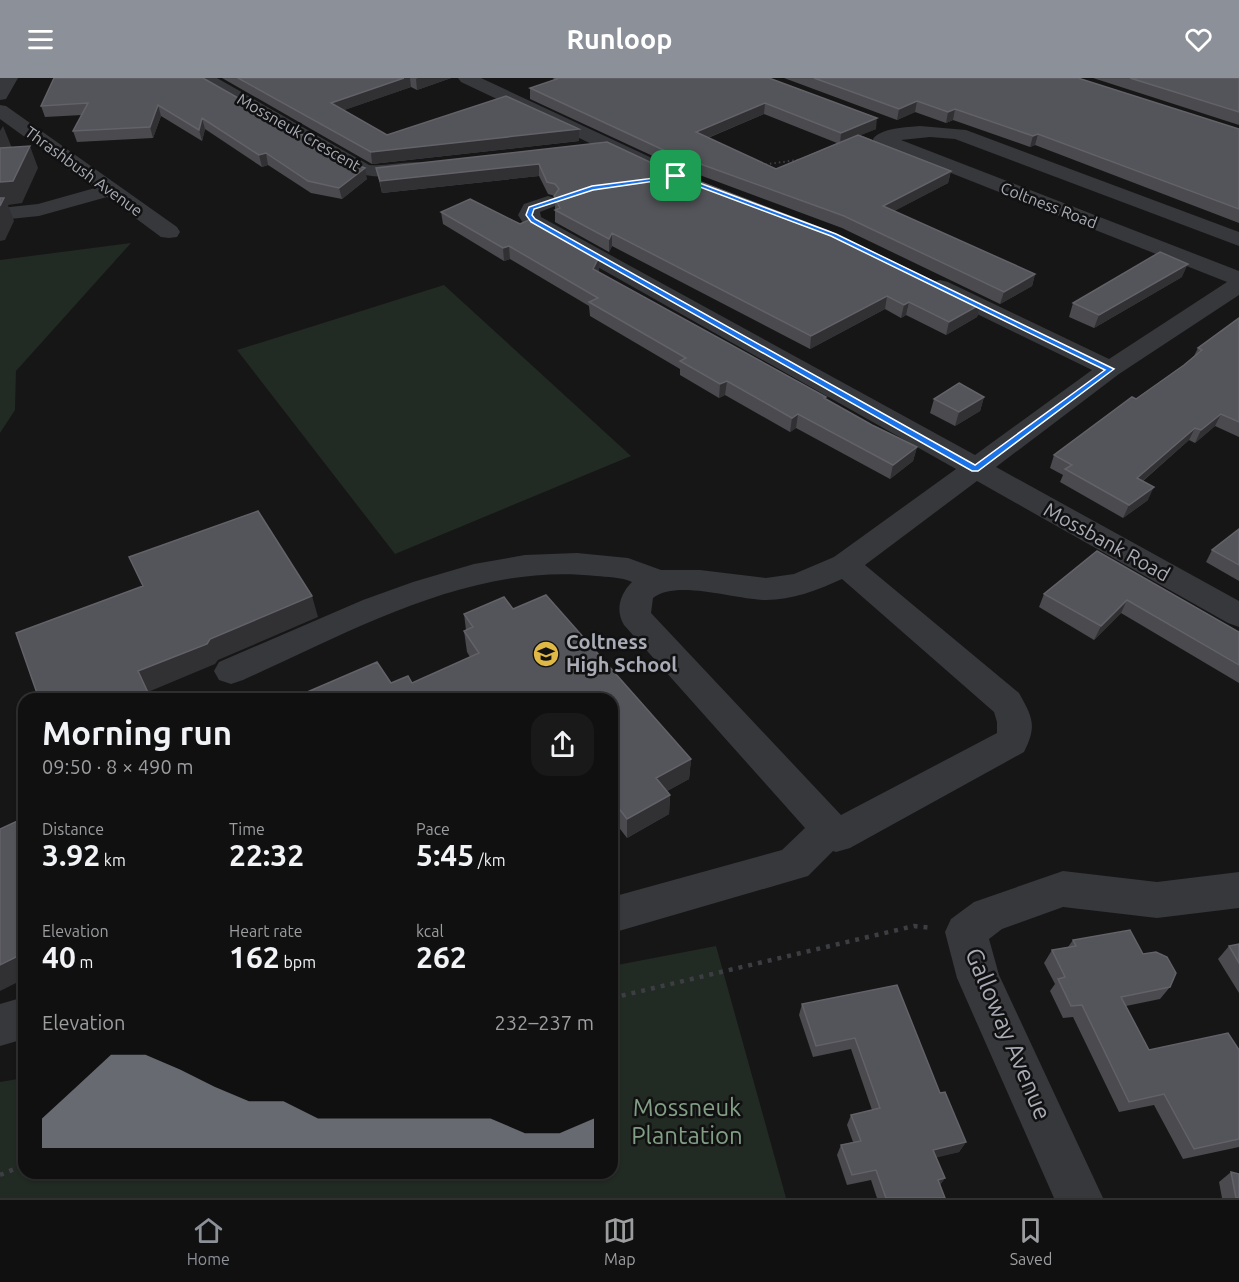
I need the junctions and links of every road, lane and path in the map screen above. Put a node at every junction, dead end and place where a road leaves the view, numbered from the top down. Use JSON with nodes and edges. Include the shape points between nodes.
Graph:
{"nodes":[{"id":1,"x":9,"y":78,"type":"edge"},
{"id":2,"x":205,"y":78,"type":"edge"},
{"id":3,"x":474,"y":79,"type":"edge"},
{"id":4,"x":0,"y":95,"type":"edge"},
{"id":5,"x":0,"y":110,"type":"edge"},
{"id":6,"x":874,"y":120,"type":"edge"},
{"id":7,"x":905,"y":132,"type":"junction"},
{"id":8,"x":611,"y":145,"type":"junction"},
{"id":9,"x":576,"y":149,"type":"edge"},
{"id":10,"x":806,"y":159,"type":"edge"},
{"id":11,"x":759,"y":165,"type":"edge"},
{"id":12,"x":434,"y":166,"type":"edge"},
{"id":13,"x":700,"y":173,"type":"edge"},
{"id":14,"x":676,"y":176,"type":"joint"},
{"id":15,"x":110,"y":190,"type":"junction"},
{"id":16,"x":548,"y":202,"type":"dead end"},
{"id":17,"x":0,"y":214,"type":"edge"},
{"id":18,"x":169,"y":232,"type":"dead end"},
{"id":19,"x":1239,"y":239,"type":"edge"},
{"id":20,"x":1239,"y":259,"type":"edge"},
{"id":21,"x":918,"y":276,"type":"edge"},
{"id":22,"x":1239,"y":279,"type":"edge"},
{"id":23,"x":1239,"y":285,"type":"edge"},
{"id":24,"x":1110,"y":369,"type":"junction"},
{"id":25,"x":975,"y":469,"type":"junction"},
{"id":26,"x":844,"y":565,"type":"junction"},
{"id":27,"x":658,"y":581,"type":"junction"},
{"id":28,"x":1239,"y":615,"type":"edge"},
{"id":29,"x":231,"y":671,"type":"dead end"},
{"id":30,"x":830,"y":829,"type":"junction"},
{"id":31,"x":1239,"y":890,"type":"edge"},
{"id":32,"x":618,"y":913,"type":"edge"},
{"id":33,"x":966,"y":932,"type":"junction"},
{"id":34,"x":618,"y":997,"type":"edge"},
{"id":35,"x":18,"y":1020,"type":"edge"},
{"id":36,"x":0,"y":1025,"type":"edge"},
{"id":37,"x":18,"y":1168,"type":"edge"},
{"id":38,"x":0,"y":1175,"type":"edge"},
{"id":39,"x":1079,"y":1198,"type":"edge"}],
"edges":[{"from":1,"to":4,"type":"street"},
{"from":2,"to":12,"type":"street","name":"Mossneuk Crescent","via":[[362,169],[386,172]]},
{"from":3,"to":8,"type":"street"},
{"from":5,"to":15,"type":"street","name":"Thrashbush Avenue"},
{"from":6,"to":7,"type":"street","name":"Coltness Road"},
{"from":7,"to":19,"type":"street","name":"Coltness Road","via":[[959,134]]},
{"from":7,"to":20,"type":"street","name":"Coltness Road"},
{"from":7,"to":22,"type":"street","name":"Coltness Road","via":[[882,139]]},
{"from":8,"to":9,"type":"street"},
{"from":8,"to":14,"type":"street"},
{"from":10,"to":11,"type":"path"},
{"from":13,"to":14,"type":"path"},
{"from":15,"to":17,"type":"street","via":[[39,210]]},
{"from":15,"to":18,"type":"street","name":"Thrashbush Avenue"},
{"from":16,"to":25,"type":"street","name":"Mossbank Road","via":[[531,208],[529,215],[533,221]]},
{"from":21,"to":24,"type":"street"},
{"from":23,"to":24,"type":"street"},
{"from":24,"to":25,"type":"street"},
{"from":25,"to":26,"type":"street"},
{"from":25,"to":28,"type":"street","name":"Mossbank Road"},
{"from":26,"to":27,"type":"street","via":[[789,587],[765,589],[675,579]]},
{"from":26,"to":30,"type":"street","via":[[1007,703],[1015,716],[1017,732],[1011,742],[836,836]]},
{"from":27,"to":29,"type":"street","via":[[630,569],[595,564],[534,565],[473,575],[416,592]]},
{"from":27,"to":30,"type":"street","via":[[642,588],[635,602],[636,617]]},
{"from":30,"to":32,"type":"street","via":[[794,864]]},
{"from":31,"to":33,"type":"street","name":"Galloway Avenue","via":[[1157,900],[1063,889],[988,915]]},
{"from":33,"to":34,"type":"path","via":[[914,926]]},
{"from":33,"to":39,"type":"street","name":"Galloway Avenue","via":[[978,978]]},
{"from":35,"to":36,"type":"street"},
{"from":37,"to":38,"type":"path"}]}
